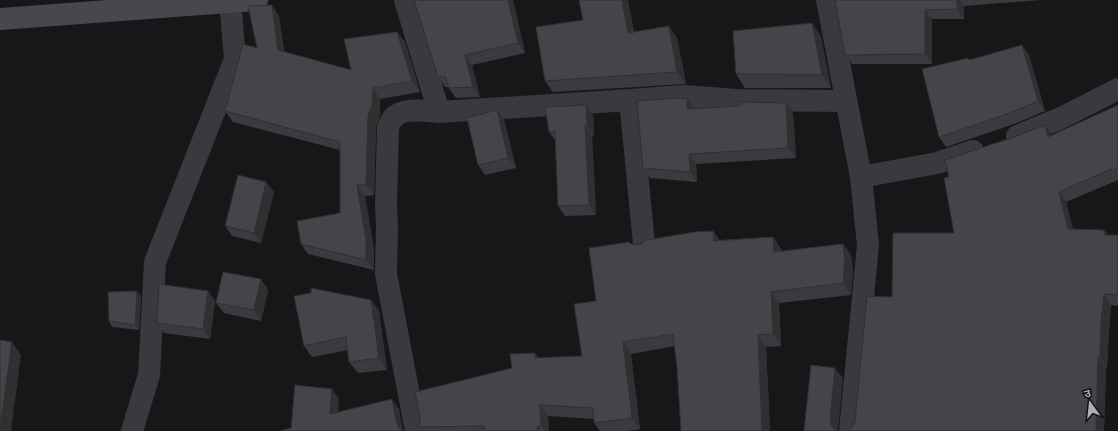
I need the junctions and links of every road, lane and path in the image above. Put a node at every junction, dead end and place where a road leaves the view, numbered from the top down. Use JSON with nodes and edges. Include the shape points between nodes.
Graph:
{"nodes":[{"id":1,"x":257,"y":0,"type":"edge"},
{"id":2,"x":405,"y":0,"type":"edge"},
{"id":3,"x":826,"y":0,"type":"edge"},
{"id":4,"x":230,"y":1,"type":"edge"},
{"id":5,"x":0,"y":19,"type":"edge"},
{"id":6,"x":1118,"y":89,"type":"edge"},
{"id":7,"x":630,"y":100,"type":"junction"},
{"id":8,"x":846,"y":101,"type":"junction"},
{"id":9,"x":439,"y":112,"type":"junction"},
{"id":10,"x":861,"y":177,"type":"junction"},
{"id":11,"x":644,"y":244,"type":"edge"},
{"id":12,"x":132,"y":431,"type":"edge"},
{"id":13,"x":416,"y":431,"type":"edge"},
{"id":14,"x":850,"y":431,"type":"edge"}],
"edges":[{"from":1,"to":4,"type":"main road"},
{"from":2,"to":9,"type":"street"},
{"from":3,"to":8,"type":"street"},
{"from":4,"to":5,"type":"main road"},
{"from":4,"to":12,"type":"street","via":[[235,59],[155,262],[148,376]]},
{"from":6,"to":10,"type":"street","via":[[1061,118],[992,145],[937,163]]},
{"from":7,"to":8,"type":"street","via":[[684,96],[737,100]]},
{"from":7,"to":9,"type":"street"},
{"from":7,"to":11,"type":"street"},
{"from":8,"to":10,"type":"street"},
{"from":9,"to":13,"type":"street","via":[[408,111],[393,118],[388,127],[386,274]]},
{"from":10,"to":14,"type":"street","via":[[868,245]]}]}
